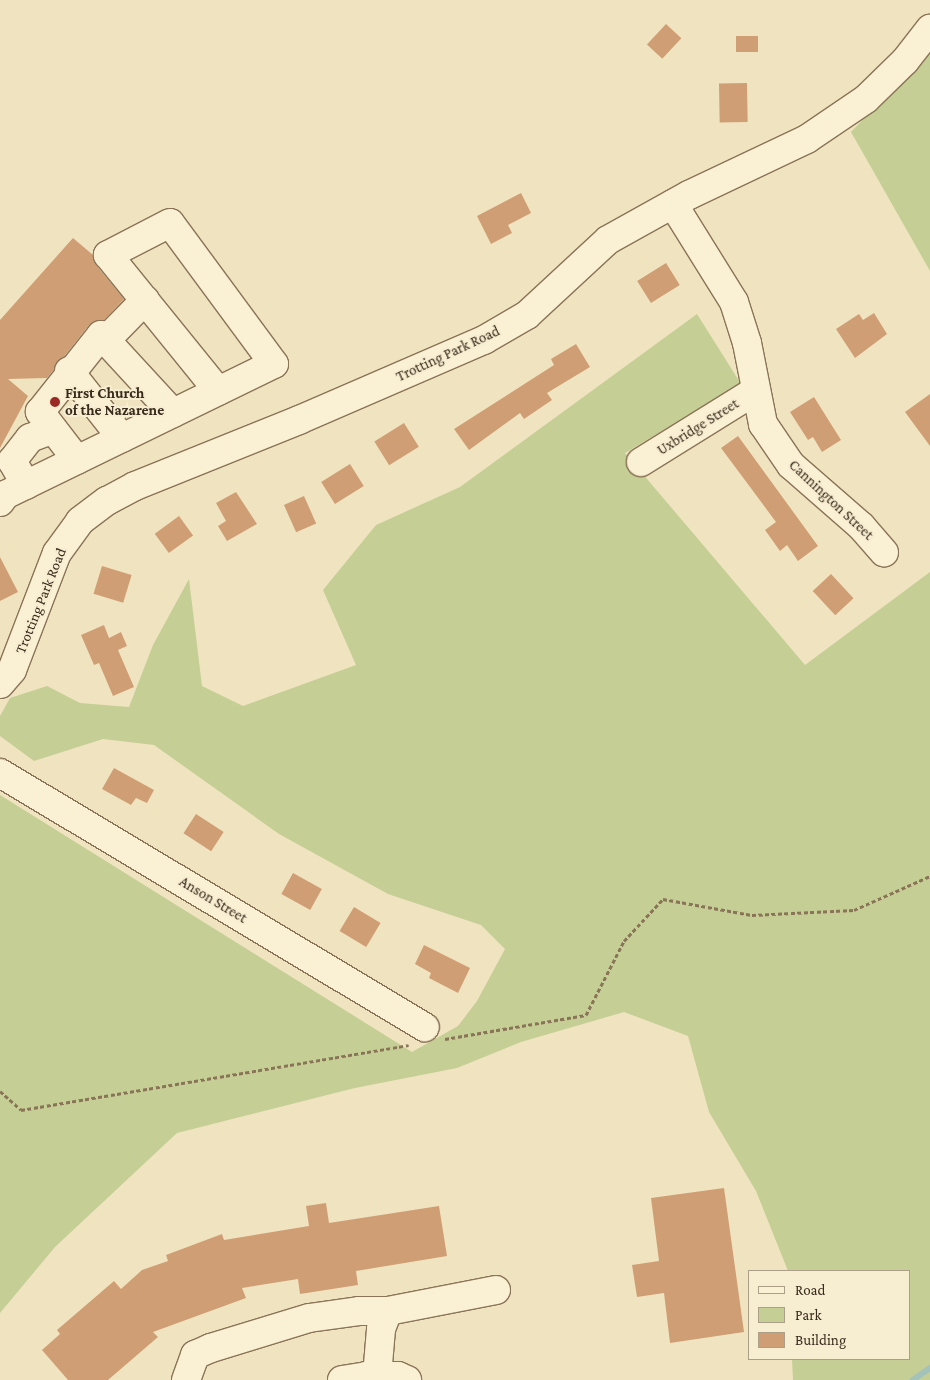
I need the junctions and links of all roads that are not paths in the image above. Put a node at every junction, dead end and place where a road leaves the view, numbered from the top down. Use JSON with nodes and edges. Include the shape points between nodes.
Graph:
{"nodes":[{"id":1,"x":930,"y":29,"type":"edge"},
{"id":2,"x":673,"y":204,"type":"junction"},
{"id":3,"x":145,"y":300,"type":"junction"},
{"id":4,"x":106,"y":340,"type":"junction"},
{"id":5,"x":68,"y":371,"type":"junction"},
{"id":6,"x":218,"y":391,"type":"junction"},
{"id":7,"x":755,"y":391,"type":"junction"},
{"id":8,"x":173,"y":413,"type":"junction"},
{"id":9,"x":51,"y":430,"type":"junction"},
{"id":10,"x":122,"y":438,"type":"junction"},
{"id":11,"x":77,"y":460,"type":"junction"},
{"id":12,"x":641,"y":462,"type":"dead end"},
{"id":13,"x":26,"y":485,"type":"junction"},
{"id":14,"x":0,"y":502,"type":"edge"},
{"id":15,"x":884,"y":552,"type":"dead end"},
{"id":16,"x":0,"y":684,"type":"edge"},
{"id":17,"x":0,"y":773,"type":"edge"},
{"id":18,"x":425,"y":1037,"type":"road end"},
{"id":19,"x":496,"y":1290,"type":"dead end"},
{"id":20,"x":388,"y":1311,"type":"junction"},
{"id":21,"x":377,"y":1376,"type":"junction"},
{"id":22,"x":186,"y":1380,"type":"edge"},
{"id":23,"x":342,"y":1380,"type":"edge"},
{"id":24,"x":407,"y":1380,"type":"edge"}],
"edges":[{"from":1,"to":2,"type":"street","name":"Trotting Park Road","via":[[905,61],[866,99],[806,139]]},
{"from":2,"to":7,"type":"street","name":"Cannington Street","via":[[734,302],[747,343]]},
{"from":2,"to":16,"type":"street","name":"Trotting Park Road","via":[[608,240],[527,315],[484,340],[300,420],[135,486],[107,501],[80,521],[57,553],[12,670]]},
{"from":3,"to":4,"type":"street"},
{"from":3,"to":6,"type":"street"},
{"from":3,"to":6,"type":"street","via":[[108,255],[170,223],[274,364]]},
{"from":4,"to":5,"type":"street","via":[[101,335]]},
{"from":4,"to":8,"type":"street"},
{"from":5,"to":9,"type":"street","via":[[40,412]]},
{"from":5,"to":10,"type":"street"},
{"from":6,"to":8,"type":"street"},
{"from":7,"to":12,"type":"street","name":"Uxbridge Street"},
{"from":7,"to":15,"type":"street","name":"Cannington Street","via":[[763,424],[791,465],[861,526]]},
{"from":8,"to":10,"type":"street"},
{"from":9,"to":11,"type":"street"},
{"from":9,"to":13,"type":"street","via":[[30,438],[12,461]]},
{"from":10,"to":11,"type":"street"},
{"from":11,"to":13,"type":"street"},
{"from":13,"to":14,"type":"street","via":[[5,495]]},
{"from":17,"to":18,"type":"street","name":"Anson Street"},
{"from":19,"to":20,"type":"street"},
{"from":20,"to":21,"type":"street","via":[[381,1329]]},
{"from":20,"to":22,"type":"street","via":[[358,1311],[309,1318],[211,1348],[196,1355]]},
{"from":21,"to":23,"type":"street"},
{"from":21,"to":24,"type":"street","via":[[398,1376]]}]}
